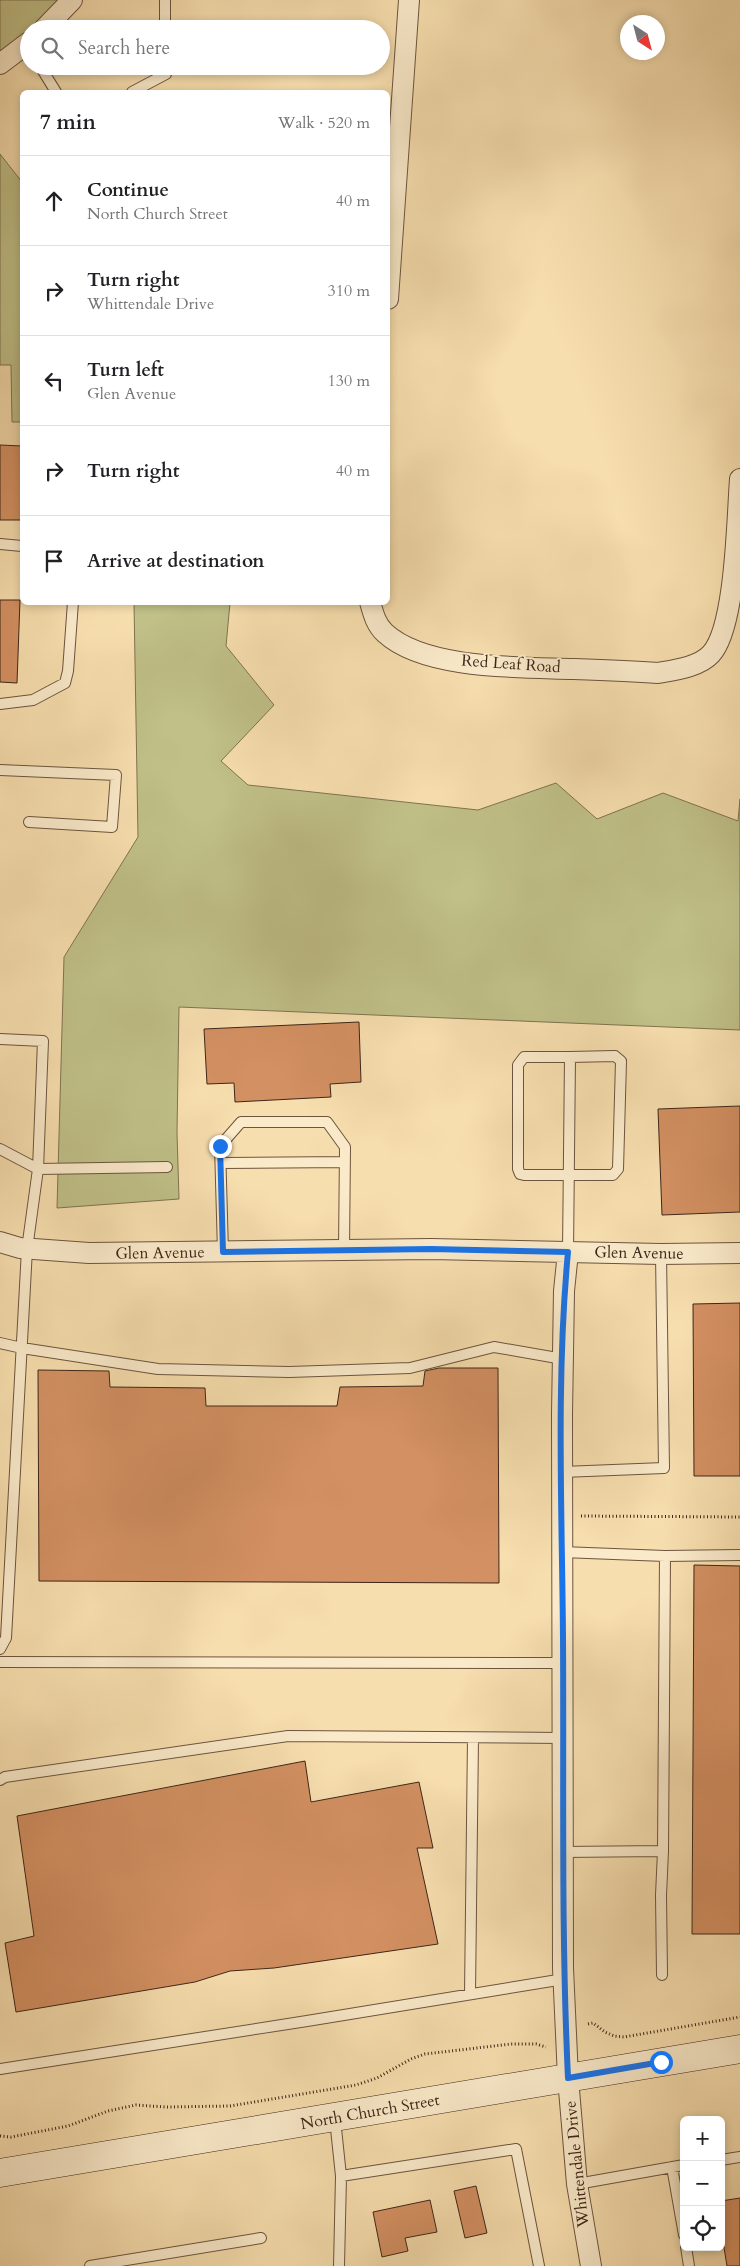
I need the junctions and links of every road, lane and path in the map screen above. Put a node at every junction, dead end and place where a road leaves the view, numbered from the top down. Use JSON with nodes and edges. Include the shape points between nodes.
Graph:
{"nodes":[{"id":1,"x":72,"y":0,"type":"edge"},
{"id":2,"x":165,"y":0,"type":"edge"},
{"id":3,"x":409,"y":0,"type":"edge"},
{"id":4,"x":53,"y":20,"type":"edge"},
{"id":5,"x":165,"y":20,"type":"edge"},
{"id":6,"x":20,"y":50,"type":"edge"},
{"id":7,"x":0,"y":64,"type":"edge"},
{"id":8,"x":46,"y":75,"type":"edge"},
{"id":9,"x":164,"y":75,"type":"edge"},
{"id":10,"x":55,"y":90,"type":"edge"},
{"id":11,"x":136,"y":90,"type":"edge"},
{"id":12,"x":390,"y":271,"type":"edge"},
{"id":13,"x":740,"y":479,"type":"edge"},
{"id":14,"x":0,"y":544,"type":"edge"},
{"id":15,"x":20,"y":546,"type":"edge"},
{"id":16,"x":73,"y":605,"type":"edge"},
{"id":17,"x":371,"y":605,"type":"edge"},
{"id":18,"x":0,"y":704,"type":"edge"},
{"id":19,"x":0,"y":770,"type":"edge"},
{"id":20,"x":29,"y":822,"type":"dead end"},
{"id":21,"x":0,"y":1039,"type":"edge"},
{"id":22,"x":570,"y":1057,"type":"junction"},
{"id":23,"x":0,"y":1149,"type":"edge"},
{"id":24,"x":345,"y":1162,"type":"junction"},
{"id":25,"x":221,"y":1163,"type":"junction"},
{"id":26,"x":167,"y":1167,"type":"dead end"},
{"id":27,"x":38,"y":1169,"type":"junction"},
{"id":28,"x":570,"y":1176,"type":"junction"},
{"id":29,"x":0,"y":1242,"type":"edge"},
{"id":30,"x":27,"y":1249,"type":"junction"},
{"id":31,"x":344,"y":1250,"type":"junction"},
{"id":32,"x":223,"y":1252,"type":"junction"},
{"id":33,"x":568,"y":1252,"type":"junction"},
{"id":34,"x":740,"y":1253,"type":"edge"},
{"id":35,"x":661,"y":1254,"type":"junction"},
{"id":36,"x":0,"y":1343,"type":"edge"},
{"id":37,"x":22,"y":1348,"type":"junction"},
{"id":38,"x":563,"y":1359,"type":"junction"},
{"id":39,"x":562,"y":1472,"type":"junction"},
{"id":40,"x":562,"y":1516,"type":"junction"},
{"id":41,"x":740,"y":1517,"type":"edge"},
{"id":42,"x":562,"y":1552,"type":"junction"},
{"id":43,"x":740,"y":1554,"type":"edge"},
{"id":44,"x":665,"y":1556,"type":"junction"},
{"id":45,"x":0,"y":1649,"type":"edge"},
{"id":46,"x":0,"y":1662,"type":"edge"},
{"id":47,"x":563,"y":1663,"type":"junction"},
{"id":48,"x":473,"y":1738,"type":"junction"},
{"id":49,"x":563,"y":1738,"type":"junction"},
{"id":50,"x":0,"y":1780,"type":"edge"},
{"id":51,"x":663,"y":1851,"type":"junction"},
{"id":52,"x":563,"y":1852,"type":"junction"},
{"id":53,"x":662,"y":1975,"type":"dead end"},
{"id":54,"x":564,"y":1978,"type":"junction"},
{"id":55,"x":470,"y":1994,"type":"junction"},
{"id":56,"x":740,"y":2018,"type":"edge"},
{"id":57,"x":588,"y":2024,"type":"dead end"},
{"id":58,"x":546,"y":2047,"type":"dead end"},
{"id":59,"x":740,"y":2048,"type":"edge"},
{"id":60,"x":0,"y":2069,"type":"edge"},
{"id":61,"x":568,"y":2078,"type":"junction"},
{"id":62,"x":335,"y":2118,"type":"junction"},
{"id":63,"x":0,"y":2136,"type":"edge"},
{"id":64,"x":740,"y":2157,"type":"edge"},
{"id":65,"x":725,"y":2159,"type":"edge"},
{"id":66,"x":680,"y":2166,"type":"edge"},
{"id":67,"x":672,"y":2167,"type":"junction"},
{"id":68,"x":0,"y":2173,"type":"edge"},
{"id":69,"x":342,"y":2176,"type":"junction"},
{"id":70,"x":577,"y":2184,"type":"junction"},
{"id":71,"x":680,"y":2212,"type":"edge"},
{"id":72,"x":261,"y":2238,"type":"dead end"},
{"id":73,"x":687,"y":2251,"type":"edge"},
{"id":74,"x":90,"y":2266,"type":"edge"},
{"id":75,"x":339,"y":2266,"type":"edge"},
{"id":76,"x":539,"y":2266,"type":"edge"},
{"id":77,"x":591,"y":2266,"type":"edge"},
{"id":78,"x":689,"y":2266,"type":"edge"}],
"edges":[{"from":1,"to":4,"type":"street"},
{"from":2,"to":5,"type":"lane"},
{"from":3,"to":12,"type":"street"},
{"from":6,"to":7,"type":"street"},
{"from":8,"to":10,"type":"lane"},
{"from":9,"to":11,"type":"lane"},
{"from":13,"to":17,"type":"street","name":"Red Leaf Road","via":[[729,602],[720,637],[711,654],[696,663],[658,672],[478,665],[421,653],[400,644],[384,632]]},
{"from":14,"to":15,"type":"lane"},
{"from":16,"to":18,"type":"lane","via":[[65,683],[33,700]]},
{"from":19,"to":20,"type":"lane","via":[[116,775],[112,827]]},
{"from":21,"to":27,"type":"lane","via":[[43,1041]]},
{"from":22,"to":28,"type":"lane"},
{"from":22,"to":28,"type":"lane","via":[[615,1056],[621,1061],[618,1169],[613,1175]]},
{"from":22,"to":28,"type":"lane","via":[[524,1058],[520,1061],[518,1169],[524,1175]]},
{"from":23,"to":27,"type":"lane"},
{"from":24,"to":25,"type":"lane"},
{"from":24,"to":25,"type":"lane","via":[[345,1147],[327,1122],[241,1122],[220,1146]]},
{"from":24,"to":31,"type":"lane"},
{"from":25,"to":32,"type":"lane"},
{"from":26,"to":27,"type":"lane"},
{"from":27,"to":30,"type":"lane"},
{"from":28,"to":33,"type":"lane"},
{"from":29,"to":30,"type":"street","name":"Glen Avenue"},
{"from":30,"to":32,"type":"street","name":"Glen Avenue","via":[[90,1253]]},
{"from":30,"to":37,"type":"lane"},
{"from":31,"to":32,"type":"street","name":"Glen Avenue"},
{"from":31,"to":33,"type":"street","name":"Glen Avenue"},
{"from":33,"to":35,"type":"street","name":"Glen Avenue"},
{"from":33,"to":38,"type":"street","name":"Whittendale Drive"},
{"from":34,"to":35,"type":"street","name":"Glen Avenue"},
{"from":35,"to":39,"type":"lane","via":[[664,1468]]},
{"from":36,"to":37,"type":"lane"},
{"from":37,"to":38,"type":"lane","via":[[158,1368],[289,1372],[410,1368],[494,1347]]},
{"from":37,"to":45,"type":"lane","via":[[6,1638]]},
{"from":38,"to":39,"type":"street","name":"Whittendale Drive"},
{"from":39,"to":40,"type":"street","name":"Whittendale Drive"},
{"from":40,"to":41,"type":"path"},
{"from":40,"to":42,"type":"street","name":"Whittendale Drive"},
{"from":42,"to":44,"type":"lane"},
{"from":42,"to":47,"type":"street","name":"Whittendale Drive"},
{"from":43,"to":44,"type":"lane"},
{"from":44,"to":51,"type":"lane"},
{"from":46,"to":47,"type":"lane"},
{"from":47,"to":49,"type":"street","name":"Whittendale Drive"},
{"from":48,"to":49,"type":"lane"},
{"from":48,"to":50,"type":"lane","via":[[288,1736]]},
{"from":48,"to":55,"type":"lane"},
{"from":49,"to":52,"type":"street","name":"Whittendale Drive"},
{"from":51,"to":52,"type":"lane"},
{"from":51,"to":53,"type":"lane"},
{"from":52,"to":54,"type":"street","name":"Whittendale Drive"},
{"from":54,"to":55,"type":"lane"},
{"from":54,"to":61,"type":"street","name":"Whittendale Drive"},
{"from":55,"to":60,"type":"lane"},
{"from":56,"to":57,"type":"path","via":[[624,2037],[614,2036],[593,2023]]},
{"from":58,"to":63,"type":"path","via":[[511,2044],[425,2054],[356,2085],[230,2106],[136,2105],[108,2111],[68,2126],[11,2137]]},
{"from":59,"to":61,"type":"main road","name":"North Church Street"},
{"from":61,"to":62,"type":"main road","name":"North Church Street"},
{"from":61,"to":70,"type":"street","name":"Whittendale Drive"},
{"from":62,"to":68,"type":"main road","name":"North Church Street"},
{"from":62,"to":69,"type":"lane"},
{"from":64,"to":65,"type":"lane"},
{"from":66,"to":67,"type":"lane"},
{"from":67,"to":70,"type":"lane"},
{"from":67,"to":71,"type":"lane"},
{"from":69,"to":75,"type":"lane"},
{"from":69,"to":76,"type":"lane","via":[[516,2149]]},
{"from":70,"to":77,"type":"street","name":"Whittendale Drive"},
{"from":72,"to":74,"type":"lane"},
{"from":73,"to":78,"type":"lane"}]}
